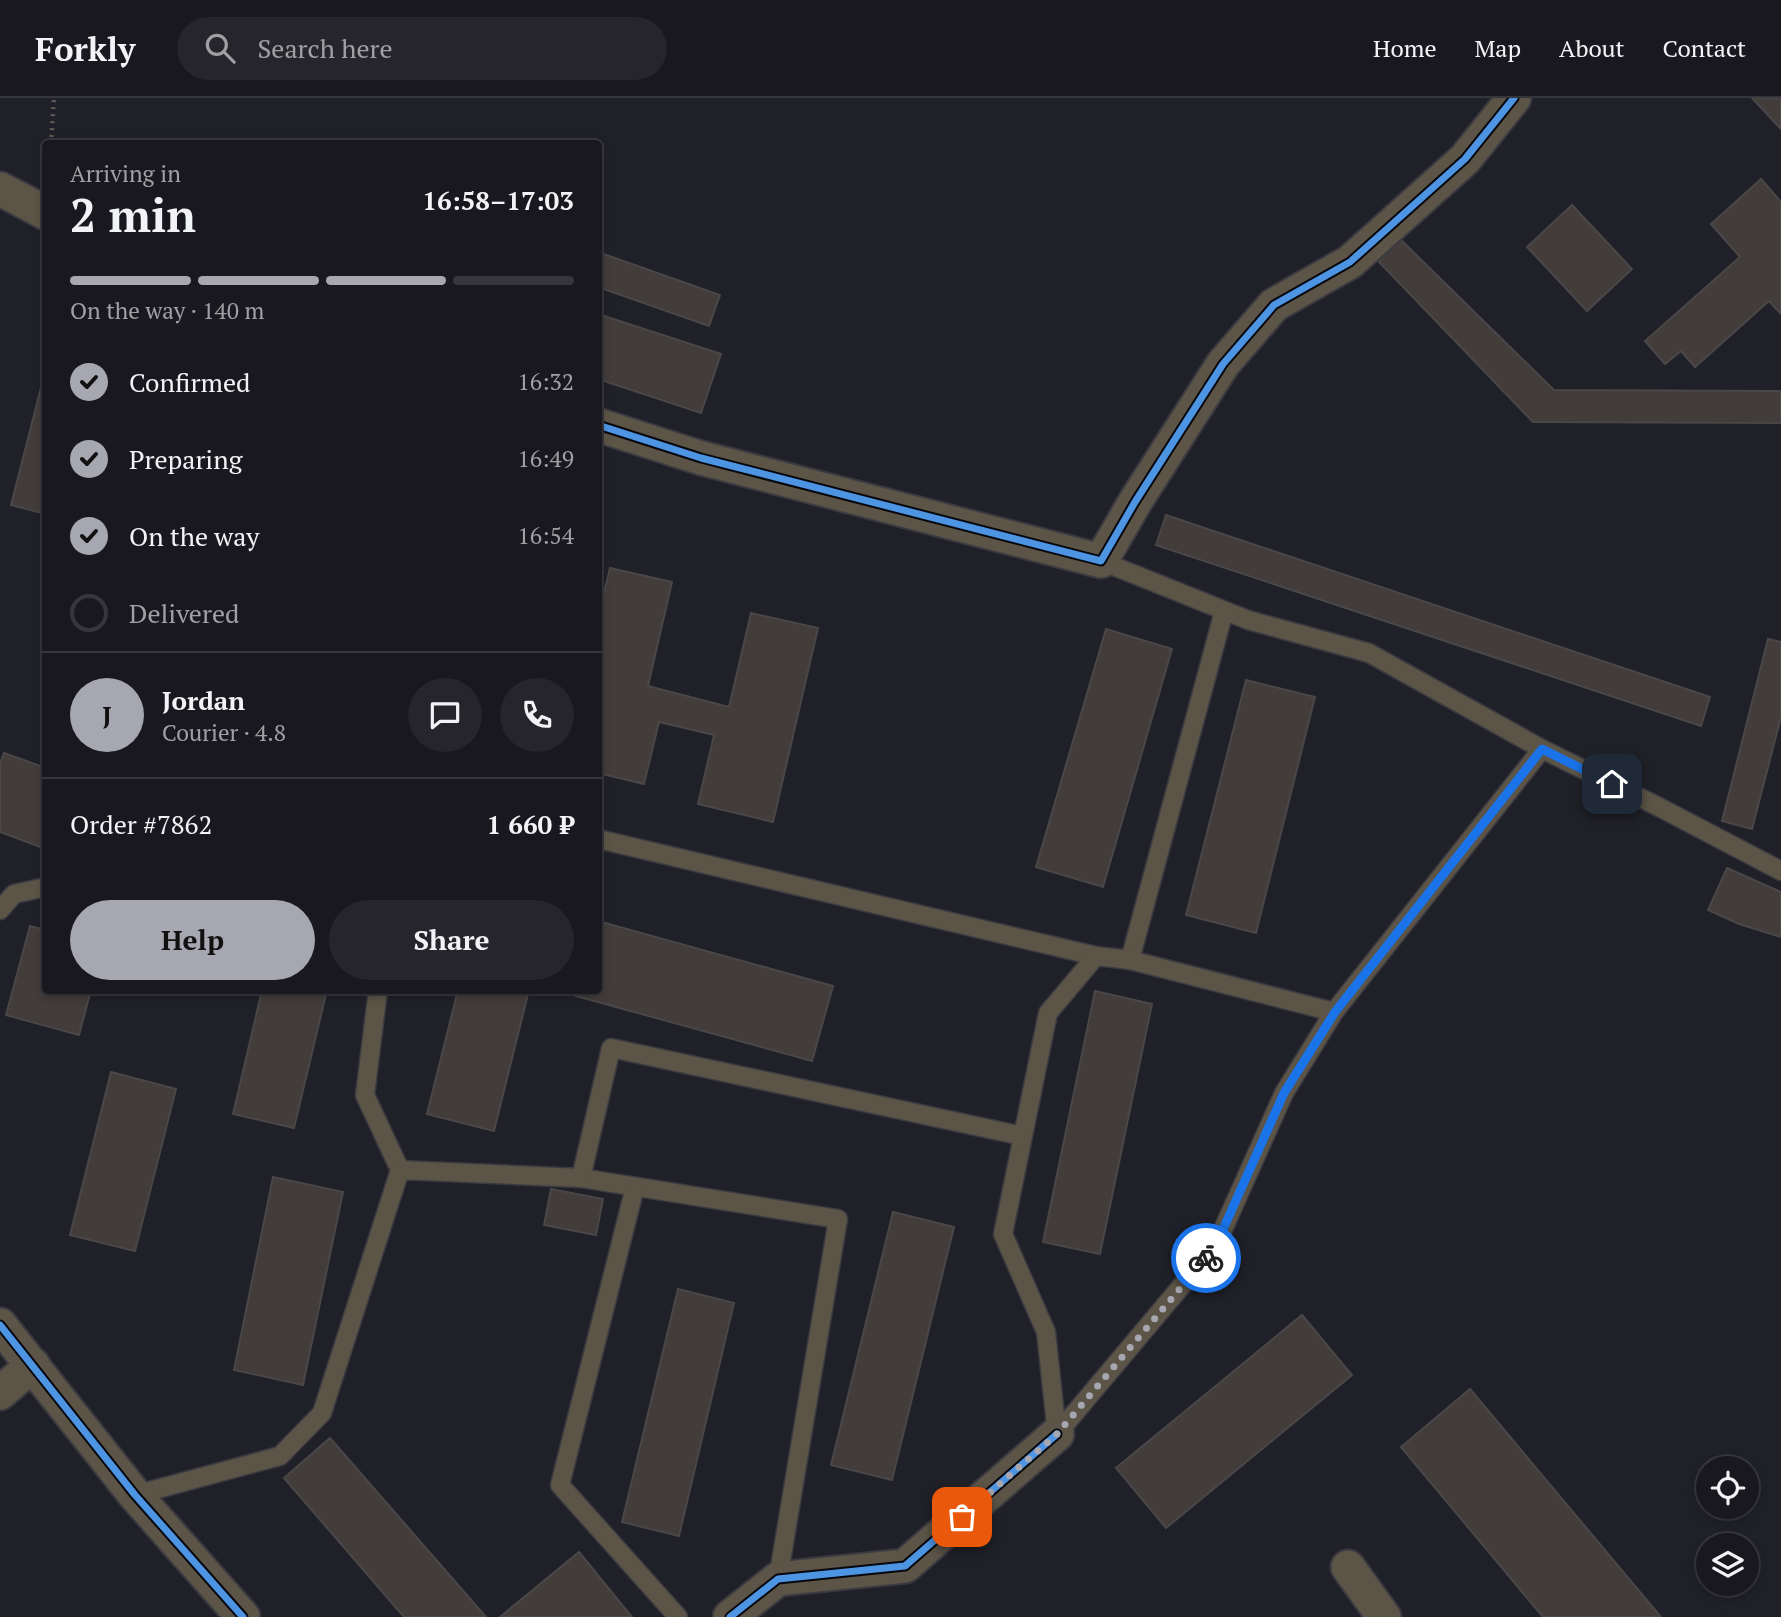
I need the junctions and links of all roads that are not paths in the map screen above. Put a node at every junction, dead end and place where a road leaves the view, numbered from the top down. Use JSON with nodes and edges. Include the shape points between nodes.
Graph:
{"nodes":[{"id":1,"x":1514,"y":98,"type":"edge"},
{"id":2,"x":0,"y":189,"type":"edge"},
{"id":3,"x":42,"y":211,"type":"edge"},
{"id":4,"x":602,"y":426,"type":"edge"},
{"id":5,"x":1101,"y":561,"type":"junction"},
{"id":6,"x":1224,"y":611,"type":"junction"},
{"id":7,"x":1542,"y":749,"type":"junction"},
{"id":8,"x":602,"y":840,"type":"edge"},
{"id":9,"x":1781,"y":871,"type":"edge"},
{"id":10,"x":42,"y":888,"type":"edge"},
{"id":11,"x":0,"y":910,"type":"edge"},
{"id":12,"x":1096,"y":956,"type":"junction"},
{"id":13,"x":1130,"y":960,"type":"junction"},
{"id":14,"x":378,"y":994,"type":"edge"},
{"id":15,"x":1335,"y":1012,"type":"junction"},
{"id":16,"x":1023,"y":1136,"type":"junction"},
{"id":17,"x":400,"y":1170,"type":"junction"},
{"id":18,"x":581,"y":1178,"type":"junction"},
{"id":19,"x":635,"y":1186,"type":"junction"},
{"id":20,"x":0,"y":1325,"type":"edge"},
{"id":21,"x":33,"y":1365,"type":"junction"},
{"id":22,"x":0,"y":1394,"type":"edge"},
{"id":23,"x":1057,"y":1434,"type":"junction"},
{"id":24,"x":135,"y":1495,"type":"junction"},
{"id":25,"x":1349,"y":1567,"type":"dead end"},
{"id":26,"x":778,"y":1578,"type":"junction"},
{"id":27,"x":243,"y":1617,"type":"edge"},
{"id":28,"x":678,"y":1617,"type":"edge"},
{"id":29,"x":730,"y":1617,"type":"edge"},
{"id":30,"x":1384,"y":1617,"type":"edge"}],
"edges":[{"from":1,"to":5,"type":"street","via":[[1465,159],[1350,262],[1274,305],[1223,363]]},
{"from":2,"to":3,"type":"street"},
{"from":4,"to":5,"type":"street","via":[[701,458]]},
{"from":5,"to":6,"type":"lane"},
{"from":6,"to":7,"type":"lane","via":[[1369,653]]},
{"from":6,"to":13,"type":"lane"},
{"from":7,"to":9,"type":"lane"},
{"from":7,"to":15,"type":"lane"},
{"from":8,"to":12,"type":"lane"},
{"from":10,"to":11,"type":"lane","via":[[14,894]]},
{"from":12,"to":13,"type":"lane"},
{"from":12,"to":16,"type":"lane","via":[[1048,1013]]},
{"from":13,"to":15,"type":"lane"},
{"from":14,"to":17,"type":"lane","via":[[365,1096]]},
{"from":15,"to":23,"type":"lane","via":[[1284,1093],[1216,1245]]},
{"from":16,"to":18,"type":"lane","via":[[611,1048]]},
{"from":16,"to":23,"type":"lane","via":[[1003,1234],[1046,1332]]},
{"from":17,"to":18,"type":"lane"},
{"from":17,"to":24,"type":"lane","via":[[322,1413],[280,1456]]},
{"from":18,"to":19,"type":"lane"},
{"from":19,"to":26,"type":"lane","via":[[838,1219]]},
{"from":19,"to":28,"type":"lane","via":[[560,1485]]},
{"from":20,"to":21,"type":"street"},
{"from":21,"to":22,"type":"street"},
{"from":21,"to":24,"type":"street"},
{"from":23,"to":26,"type":"street","via":[[905,1566]]},
{"from":24,"to":27,"type":"street"},
{"from":25,"to":30,"type":"street"},
{"from":26,"to":29,"type":"street"}]}
